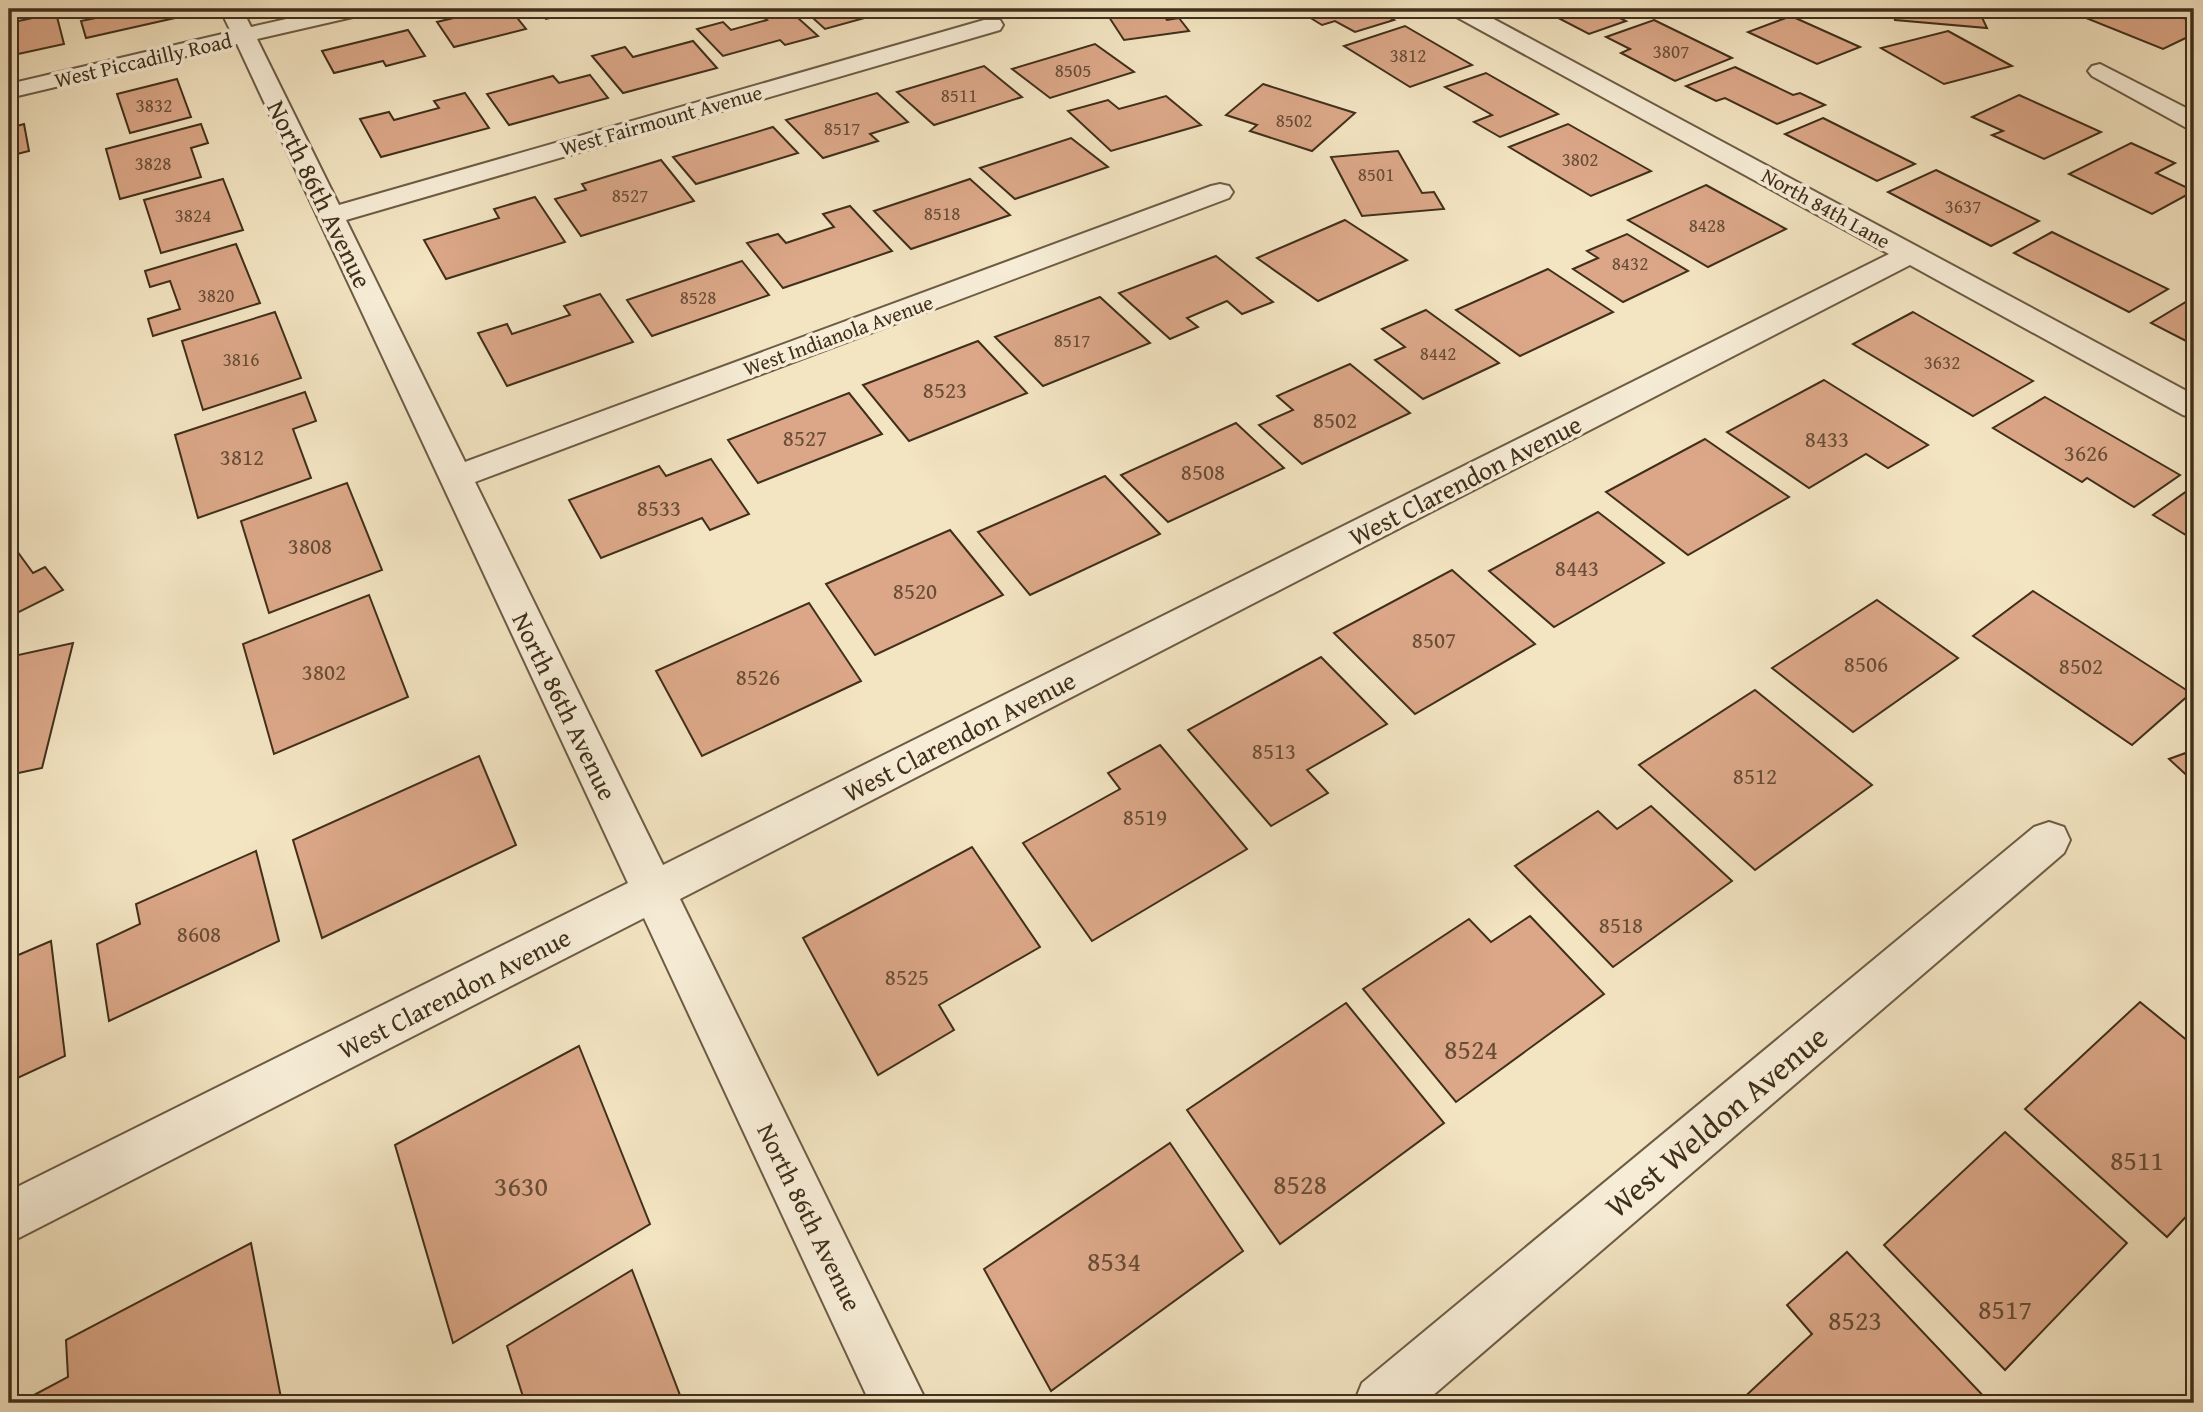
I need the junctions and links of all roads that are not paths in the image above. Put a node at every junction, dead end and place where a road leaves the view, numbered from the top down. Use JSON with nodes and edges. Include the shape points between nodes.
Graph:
{"nodes":[{"id":1,"x":358,"y":9,"type":"edge"},
{"id":2,"x":1459,"y":9,"type":"edge"},
{"id":3,"x":237,"y":22,"type":"edge"},
{"id":4,"x":992,"y":25,"type":"dead end"},
{"id":5,"x":2100,"y":71,"type":"dead end"},
{"id":6,"x":9,"y":91,"type":"edge"},
{"id":7,"x":2194,"y":122,"type":"edge"},
{"id":8,"x":1220,"y":192,"type":"dead end"},
{"id":9,"x":331,"y":216,"type":"junction"},
{"id":10,"x":1910,"y":254,"type":"junction"},
{"id":11,"x":2194,"y":408,"type":"edge"},
{"id":12,"x":456,"y":477,"type":"junction"},
{"id":13,"x":2049,"y":840,"type":"dead end"},
{"id":14,"x":654,"y":891,"type":"junction"},
{"id":15,"x":9,"y":1218,"type":"edge"},
{"id":16,"x":899,"y":1403,"type":"edge"},
{"id":17,"x":1382,"y":1403,"type":"edge"}],
"edges":[{"from":1,"to":3,"type":"street","name":"West Piccadilly Road"},
{"from":2,"to":10,"type":"street","name":"North 84th Lane"},
{"from":3,"to":6,"type":"street","name":"West Piccadilly Road"},
{"from":3,"to":9,"type":"street","name":"North 86th Avenue"},
{"from":4,"to":9,"type":"street","name":"West Fairmount Avenue"},
{"from":5,"to":7,"type":"street"},
{"from":8,"to":12,"type":"street","name":"West Indianola Avenue"},
{"from":9,"to":12,"type":"street","name":"North 86th Avenue"},
{"from":10,"to":11,"type":"street","name":"North 84th Lane"},
{"from":10,"to":14,"type":"street","name":"West Clarendon Avenue"},
{"from":12,"to":14,"type":"street","name":"North 86th Avenue"},
{"from":13,"to":17,"type":"street","name":"West Weldon Avenue"},
{"from":14,"to":15,"type":"street","name":"West Clarendon Avenue"},
{"from":14,"to":16,"type":"street","name":"North 86th Avenue"}]}
